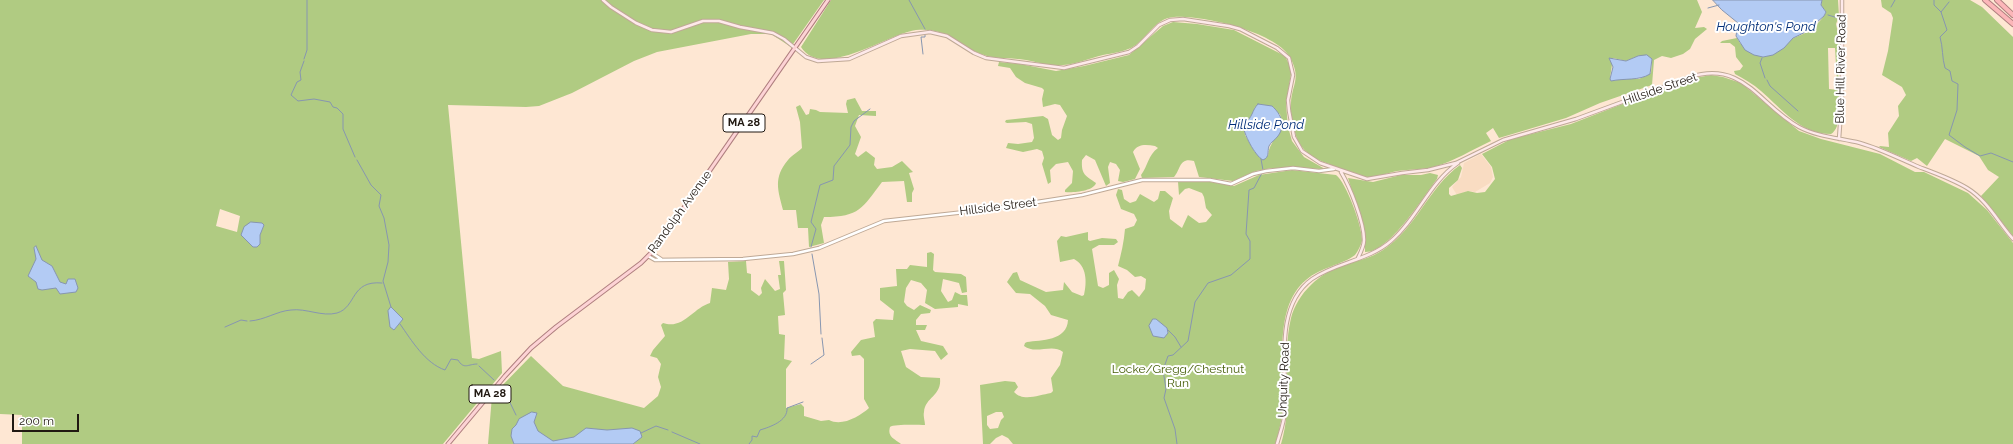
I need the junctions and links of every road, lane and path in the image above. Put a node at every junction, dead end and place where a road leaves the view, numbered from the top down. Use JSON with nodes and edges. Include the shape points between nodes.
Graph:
{"nodes":[{"id":1,"x":603,"y":0,"type":"edge"},
{"id":2,"x":828,"y":0,"type":"edge"},
{"id":3,"x":1842,"y":0,"type":"edge"},
{"id":4,"x":1981,"y":0,"type":"edge"},
{"id":5,"x":1986,"y":0,"type":"edge"},
{"id":6,"x":1997,"y":0,"type":"edge"},
{"id":7,"x":2000,"y":13,"type":"junction"},
{"id":8,"x":2013,"y":15,"type":"edge"},
{"id":9,"x":2013,"y":24,"type":"edge"},
{"id":10,"x":795,"y":49,"type":"junction"},
{"id":11,"x":1839,"y":139,"type":"junction"},
{"id":12,"x":1462,"y":160,"type":"junction"},
{"id":13,"x":1334,"y":169,"type":"junction"},
{"id":14,"x":1341,"y":171,"type":"junction"},
{"id":15,"x":2013,"y":239,"type":"edge"},
{"id":16,"x":652,"y":253,"type":"junction"},
{"id":17,"x":648,"y":256,"type":"junction"},
{"id":18,"x":1358,"y":258,"type":"junction"},
{"id":19,"x":663,"y":260,"type":"junction"},
{"id":20,"x":448,"y":444,"type":"edge"},
{"id":21,"x":1278,"y":444,"type":"edge"}],
"edges":[{"from":1,"to":10,"type":"main road","name":"Hillside Street","via":[[636,23],[652,30],[673,32],[703,21],[717,21],[771,33]]},
{"from":2,"to":10,"type":"main road","name":"Randolph Avenue","number":"MA 28"},
{"from":3,"to":11,"type":"main road","name":"Blue Hill River Road","via":[[1842,94]]},
{"from":4,"to":7,"type":"highway"},
{"from":5,"to":7,"type":"highway"},
{"from":6,"to":8,"type":"highway"},
{"from":7,"to":9,"type":"highway"},
{"from":10,"to":13,"type":"main road","name":"Hillside Street","via":[[813,60],[843,60],[862,55],[901,36],[931,32],[947,36],[986,58],[1062,68],[1126,53],[1169,20],[1180,19],[1228,26],[1271,44],[1287,56],[1292,71],[1288,104],[1295,140],[1309,157]]},
{"from":10,"to":16,"type":"main road","name":"Randolph Avenue","number":"MA 28"},
{"from":11,"to":12,"type":"main road","name":"Hillside Street","via":[[1813,133],[1795,124],[1742,81],[1728,75],[1709,73],[1672,83],[1572,121],[1501,141]]},
{"from":11,"to":15,"type":"main road","name":"Hillside Street","via":[[1871,147],[1965,186],[1985,203]]},
{"from":12,"to":14,"type":"main road","name":"Hillside Street","via":[[1434,169],[1375,179],[1360,178]]},
{"from":12,"to":18,"type":"main road","name":"Unquity Road","via":[[1436,184],[1394,238],[1380,249]]},
{"from":13,"to":14,"type":"main road","name":"Hillside Street"},
{"from":13,"to":19,"type":"street","name":"Hillside Street","via":[[1268,170],[1230,184],[1208,180],[1142,180],[1082,196],[884,221],[821,247],[798,253],[746,259]]},
{"from":14,"to":18,"type":"main road","via":[[1350,190],[1363,235],[1363,246]]},
{"from":16,"to":17,"type":"main road","name":"Randolph Avenue","number":"MA 28"},
{"from":16,"to":19,"type":"street"},
{"from":17,"to":19,"type":"street","name":"Hillside Street"},
{"from":17,"to":20,"type":"main road","name":"Randolph Avenue","number":"MA 28","via":[[531,348]]},
{"from":18,"to":21,"type":"main road","name":"Unquity Road","via":[[1313,278],[1294,301],[1284,345],[1284,412]]}]}
